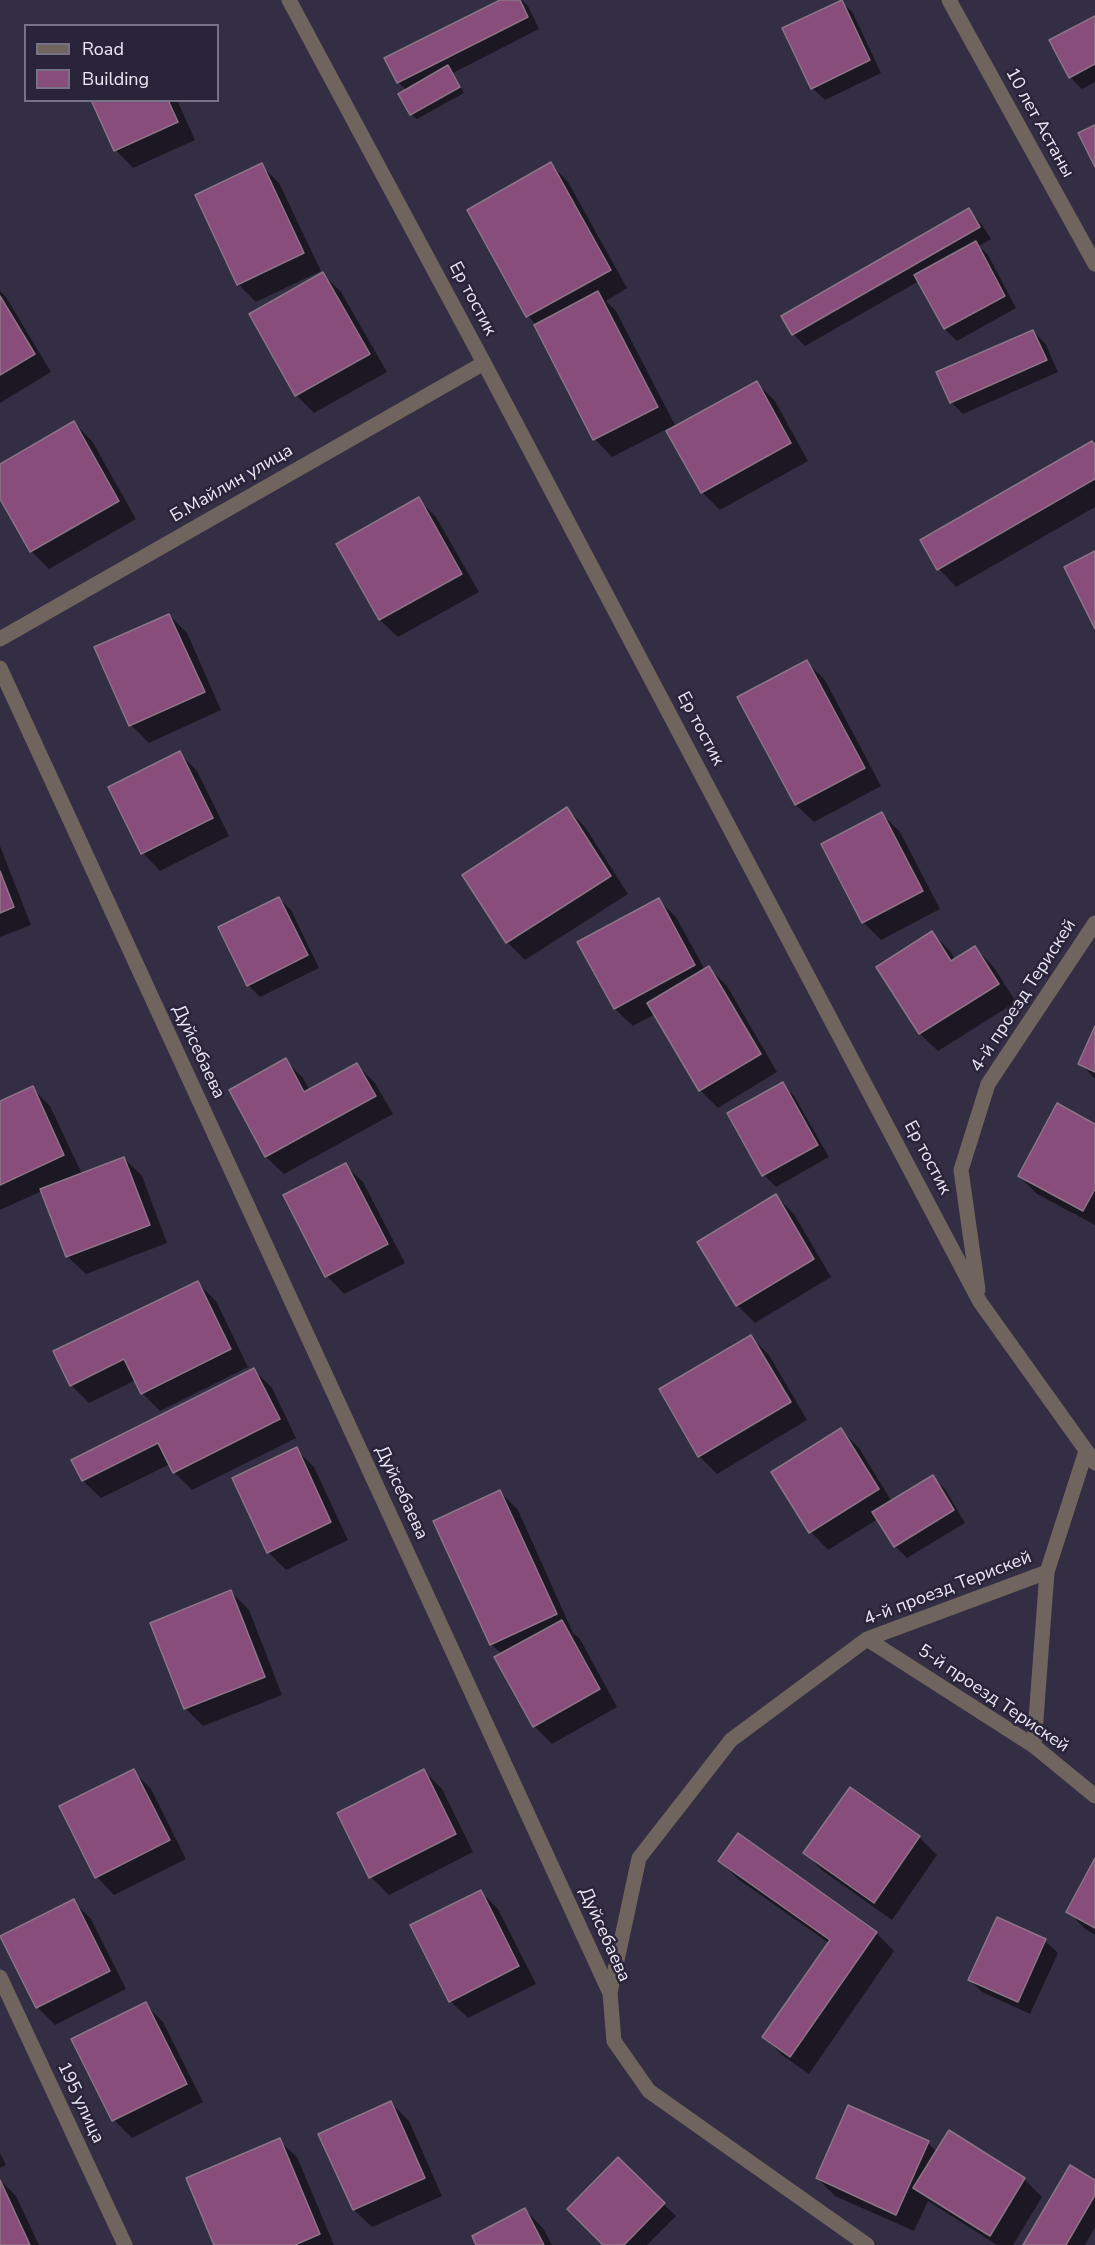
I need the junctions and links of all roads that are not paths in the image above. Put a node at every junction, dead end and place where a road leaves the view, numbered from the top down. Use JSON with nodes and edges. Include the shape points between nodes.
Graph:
{"nodes":[{"id":1,"x":289,"y":0,"type":"edge"},
{"id":2,"x":949,"y":0,"type":"edge"},
{"id":3,"x":1095,"y":264,"type":"edge"},
{"id":4,"x":484,"y":363,"type":"junction"},
{"id":5,"x":0,"y":639,"type":"edge"},
{"id":6,"x":0,"y":668,"type":"edge"},
{"id":7,"x":1095,"y":923,"type":"edge"},
{"id":8,"x":980,"y":1302,"type":"junction"},
{"id":9,"x":1090,"y":1457,"type":"edge"},
{"id":10,"x":1047,"y":1572,"type":"junction"},
{"id":11,"x":867,"y":1639,"type":"junction"},
{"id":12,"x":1034,"y":1746,"type":"junction"},
{"id":13,"x":1095,"y":1796,"type":"edge"},
{"id":14,"x":0,"y":1977,"type":"edge"},
{"id":15,"x":610,"y":1993,"type":"junction"},
{"id":16,"x":859,"y":2243,"type":"edge"},
{"id":17,"x":125,"y":2245,"type":"edge"}],
"edges":[{"from":1,"to":4,"type":"street","name":"Ер тостик"},
{"from":2,"to":3,"type":"street","name":"10 лет Астаны"},
{"from":4,"to":5,"type":"street","name":"Б.Майлин улица"},
{"from":4,"to":8,"type":"street","name":"Ер тостик"},
{"from":6,"to":15,"type":"street","name":"Дуйсебаева"},
{"from":7,"to":8,"type":"street","name":"4-й проезд Терискей","via":[[988,1084],[961,1170]]},
{"from":8,"to":9,"type":"street","name":"Ер тостик"},
{"from":9,"to":10,"type":"street","name":"4-й проезд Терискей"},
{"from":10,"to":11,"type":"street","name":"4-й проезд Терискей"},
{"from":10,"to":12,"type":"street"},
{"from":11,"to":12,"type":"street","name":"5-й проезд Терискей"},
{"from":11,"to":15,"type":"street","name":"4-й проезд Терискей","via":[[731,1740],[639,1858]]},
{"from":12,"to":13,"type":"street","name":"5-й проезд Терискей"},
{"from":14,"to":17,"type":"street","name":"195 улица"},
{"from":15,"to":16,"type":"street","name":"Дуйсебаева","via":[[614,2041],[649,2091]]}]}
